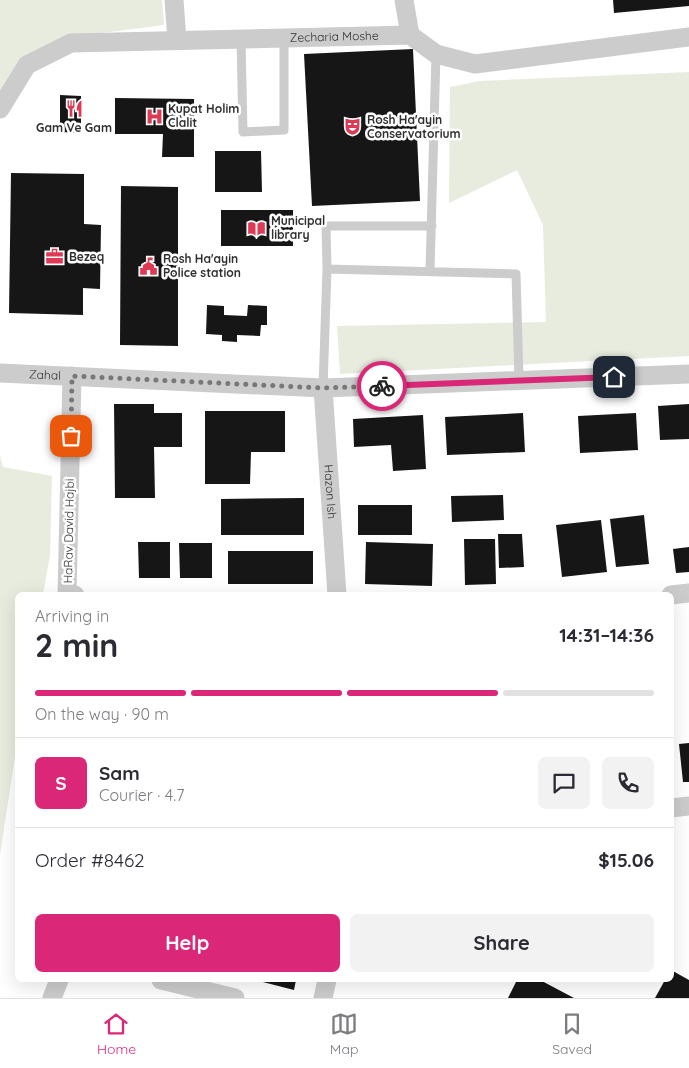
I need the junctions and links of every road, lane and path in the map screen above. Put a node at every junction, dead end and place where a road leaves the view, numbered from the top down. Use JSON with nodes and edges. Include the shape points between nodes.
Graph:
{"nodes":[{"id":1,"x":174,"y":0,"type":"edge"},
{"id":2,"x":404,"y":0,"type":"edge"},
{"id":3,"x":410,"y":35,"type":"junction"},
{"id":4,"x":689,"y":37,"type":"edge"},
{"id":5,"x":284,"y":38,"type":"junction"},
{"id":6,"x":242,"y":39,"type":"junction"},
{"id":7,"x":177,"y":40,"type":"junction"},
{"id":8,"x":436,"y":54,"type":"junction"},
{"id":9,"x":0,"y":109,"type":"edge"},
{"id":10,"x":432,"y":226,"type":"junction"},
{"id":11,"x":327,"y":268,"type":"junction"},
{"id":12,"x":430,"y":270,"type":"junction"},
{"id":13,"x":0,"y":373,"type":"edge"},
{"id":14,"x":689,"y":374,"type":"edge"},
{"id":15,"x":72,"y":376,"type":"junction"},
{"id":16,"x":519,"y":380,"type":"junction"},
{"id":17,"x":323,"y":388,"type":"junction"},
{"id":18,"x":67,"y":592,"type":"edge"},
{"id":19,"x":337,"y":592,"type":"edge"},
{"id":20,"x":689,"y":594,"type":"edge"},
{"id":21,"x":674,"y":595,"type":"edge"},
{"id":22,"x":689,"y":806,"type":"edge"},
{"id":23,"x":674,"y":808,"type":"edge"},
{"id":24,"x":58,"y":982,"type":"edge"},
{"id":25,"x":169,"y":982,"type":"edge"},
{"id":26,"x":327,"y":982,"type":"edge"},
{"id":27,"x":52,"y":998,"type":"edge"},
{"id":28,"x":235,"y":998,"type":"edge"},
{"id":29,"x":323,"y":998,"type":"edge"}],
"edges":[{"from":1,"to":7,"type":"street"},
{"from":2,"to":3,"type":"street"},
{"from":3,"to":5,"type":"street","name":"Zecharia Moshe"},
{"from":3,"to":8,"type":"street"},
{"from":4,"to":8,"type":"street","via":[[475,64]]},
{"from":5,"to":6,"type":"street","name":"Zecharia Moshe"},
{"from":5,"to":6,"type":"lane","via":[[284,130],[243,132]]},
{"from":6,"to":7,"type":"street","name":"Zecharia Moshe"},
{"from":7,"to":9,"type":"street","name":"Zecharia Moshe","via":[[71,43],[27,65]]},
{"from":8,"to":10,"type":"lane"},
{"from":10,"to":11,"type":"lane","via":[[326,226]]},
{"from":10,"to":12,"type":"lane"},
{"from":11,"to":12,"type":"lane"},
{"from":11,"to":17,"type":"lane"},
{"from":12,"to":16,"type":"lane","via":[[516,274]]},
{"from":13,"to":15,"type":"street","name":"Zahal"},
{"from":14,"to":16,"type":"street","name":"Zahal"},
{"from":15,"to":17,"type":"street","name":"Zahal"},
{"from":15,"to":18,"type":"street","name":"HaRav David Hajbi"},
{"from":16,"to":17,"type":"street","name":"Zahal"},
{"from":17,"to":19,"type":"street","name":"Hazon Ish"},
{"from":20,"to":21,"type":"street"},
{"from":22,"to":23,"type":"street"},
{"from":24,"to":27,"type":"street"},
{"from":25,"to":28,"type":"street"},
{"from":26,"to":29,"type":"street"}]}
